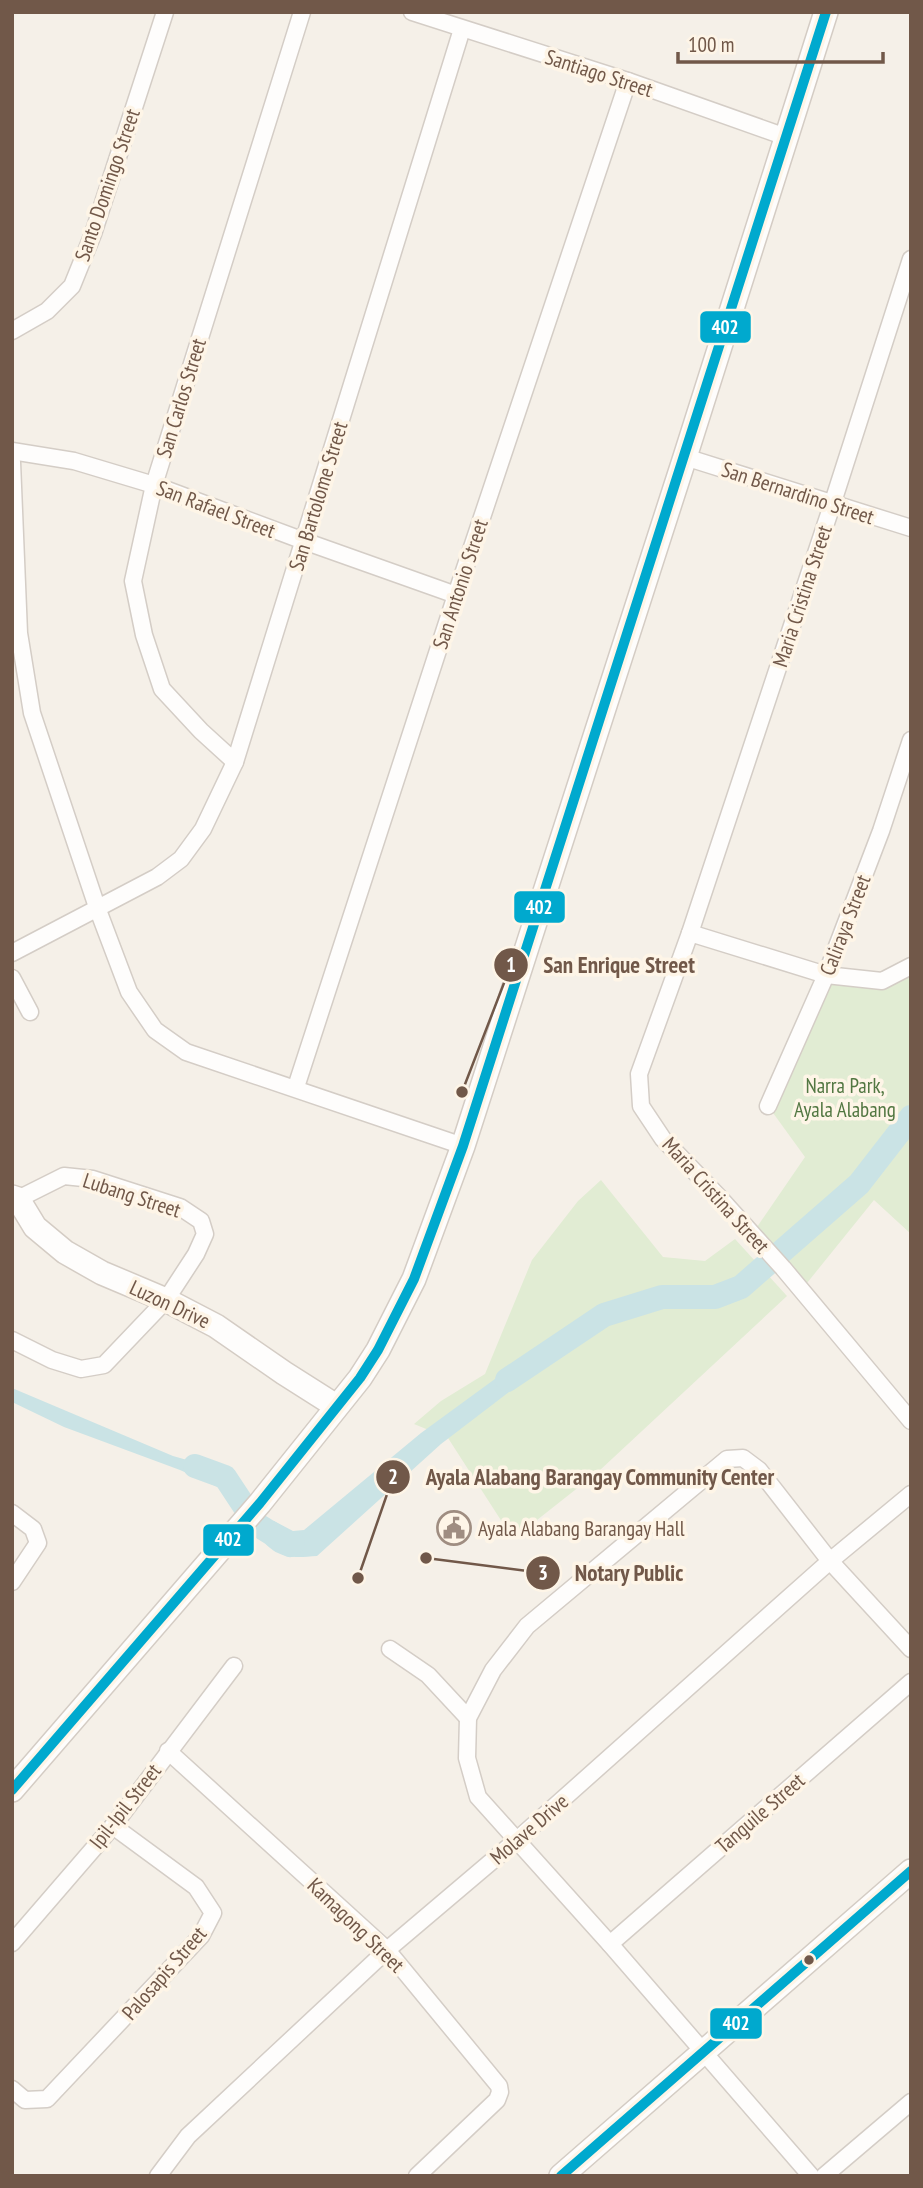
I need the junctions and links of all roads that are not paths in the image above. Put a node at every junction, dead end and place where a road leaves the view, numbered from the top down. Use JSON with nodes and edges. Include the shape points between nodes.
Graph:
{"nodes":[{"id":1,"x":165,"y":12,"type":"edge"},
{"id":2,"x":302,"y":12,"type":"edge"},
{"id":3,"x":412,"y":12,"type":"edge"},
{"id":4,"x":826,"y":12,"type":"edge"},
{"id":5,"x":462,"y":29,"type":"junction"},
{"id":6,"x":628,"y":81,"type":"junction"},
{"id":7,"x":786,"y":137,"type":"junction"},
{"id":8,"x":911,"y":259,"type":"edge"},
{"id":9,"x":12,"y":331,"type":"edge"},
{"id":10,"x":12,"y":451,"type":"edge"},
{"id":11,"x":685,"y":457,"type":"junction"},
{"id":12,"x":12,"y":462,"type":"edge"},
{"id":13,"x":154,"y":485,"type":"junction"},
{"id":14,"x":832,"y":505,"type":"junction"},
{"id":15,"x":911,"y":528,"type":"edge"},
{"id":16,"x":303,"y":541,"type":"junction"},
{"id":17,"x":456,"y":595,"type":"junction"},
{"id":18,"x":911,"y":740,"type":"edge"},
{"id":19,"x":235,"y":762,"type":"junction"},
{"id":20,"x":98,"y":910,"type":"junction"},
{"id":21,"x":690,"y":933,"type":"junction"},
{"id":22,"x":12,"y":953,"type":"edge"},
{"id":23,"x":911,"y":965,"type":"edge"},
{"id":24,"x":826,"y":975,"type":"junction"},
{"id":25,"x":12,"y":978,"type":"edge"},
{"id":26,"x":30,"y":1012,"type":"dead end"},
{"id":27,"x":296,"y":1087,"type":"junction"},
{"id":28,"x":768,"y":1106,"type":"dead end"},
{"id":29,"x":463,"y":1146,"type":"junction"},
{"id":30,"x":15,"y":1198,"type":"edge"},
{"id":31,"x":166,"y":1300,"type":"junction"},
{"id":32,"x":12,"y":1340,"type":"edge"},
{"id":33,"x":336,"y":1406,"type":"junction"},
{"id":34,"x":911,"y":1421,"type":"edge"},
{"id":35,"x":911,"y":1493,"type":"edge"},
{"id":36,"x":12,"y":1513,"type":"edge"},
{"id":37,"x":830,"y":1561,"type":"junction"},
{"id":38,"x":12,"y":1582,"type":"edge"},
{"id":39,"x":390,"y":1649,"type":"dead end"},
{"id":40,"x":911,"y":1650,"type":"edge"},
{"id":41,"x":234,"y":1666,"type":"dead end"},
{"id":42,"x":911,"y":1682,"type":"edge"},
{"id":43,"x":468,"y":1718,"type":"junction"},
{"id":44,"x":168,"y":1751,"type":"junction"},
{"id":45,"x":12,"y":1790,"type":"edge"},
{"id":46,"x":113,"y":1826,"type":"junction"},
{"id":47,"x":518,"y":1839,"type":"junction"},
{"id":48,"x":911,"y":1871,"type":"edge"},
{"id":49,"x":12,"y":1943,"type":"edge"},
{"id":50,"x":610,"y":1944,"type":"junction"},
{"id":51,"x":387,"y":1950,"type":"junction"},
{"id":52,"x":705,"y":2052,"type":"junction"},
{"id":53,"x":12,"y":2089,"type":"edge"},
{"id":54,"x":911,"y":2102,"type":"edge"},
{"id":55,"x":158,"y":2176,"type":"edge"},
{"id":56,"x":416,"y":2176,"type":"edge"},
{"id":57,"x":561,"y":2176,"type":"edge"},
{"id":58,"x":811,"y":2176,"type":"edge"},
{"id":59,"x":824,"y":2176,"type":"edge"}],
"edges":[{"from":1,"to":9,"type":"street","name":"Santo Domingo Street","via":[[72,286],[47,311]]},
{"from":2,"to":13,"type":"street","name":"San Carlos Street"},
{"from":3,"to":5,"type":"street","name":"Santiago Street"},
{"from":4,"to":7,"type":"street"},
{"from":5,"to":6,"type":"street","name":"Santiago Street"},
{"from":5,"to":16,"type":"street","name":"San Bartolome Street"},
{"from":6,"to":7,"type":"street","name":"Santiago Street"},
{"from":6,"to":17,"type":"street","name":"San Antonio Street"},
{"from":7,"to":11,"type":"street"},
{"from":8,"to":14,"type":"street","name":"Maria Cristina Street"},
{"from":10,"to":13,"type":"street","name":"San Rafael Street","via":[[74,461]]},
{"from":11,"to":14,"type":"street","name":"San Bernardino Street"},
{"from":11,"to":29,"type":"street"},
{"from":12,"to":20,"type":"street","via":[[19,634],[32,713]]},
{"from":13,"to":16,"type":"street","name":"San Rafael Street"},
{"from":13,"to":19,"type":"street","name":"San Carlos Street","via":[[133,581],[144,635],[162,689]]},
{"from":14,"to":15,"type":"street","name":"San Bernardino Street"},
{"from":14,"to":21,"type":"street","name":"Maria Cristina Street"},
{"from":16,"to":17,"type":"street","name":"San Rafael Street"},
{"from":16,"to":19,"type":"street","name":"San Bartolome Street"},
{"from":17,"to":27,"type":"street","name":"San Antonio Street"},
{"from":18,"to":24,"type":"street","name":"Caliraya Street"},
{"from":19,"to":20,"type":"street","name":"San Bartolome Street","via":[[203,829],[181,859]]},
{"from":20,"to":22,"type":"street","name":"San Bartolome Street"},
{"from":20,"to":27,"type":"street","via":[[129,992],[155,1030],[186,1052]]},
{"from":21,"to":24,"type":"street"},
{"from":21,"to":34,"type":"street","name":"Maria Cristina Street","via":[[639,1074],[641,1106],[663,1139],[783,1268]]},
{"from":23,"to":24,"type":"street","via":[[882,981]]},
{"from":24,"to":28,"type":"street","name":"Caliraya Street"},
{"from":25,"to":26,"type":"street"},
{"from":27,"to":29,"type":"street"},
{"from":29,"to":33,"type":"street","via":[[414,1279],[378,1350]]},
{"from":30,"to":31,"type":"street","name":"Luzon Drive","via":[[35,1227],[65,1252]]},
{"from":30,"to":31,"type":"street","name":"Lubang Street","via":[[64,1176],[93,1179],[180,1207],[201,1221],[205,1234]]},
{"from":31,"to":32,"type":"street","name":"Lubang Street","via":[[104,1365],[81,1369]]},
{"from":31,"to":33,"type":"street","name":"Luzon Drive","via":[[216,1326]]},
{"from":33,"to":45,"type":"street","via":[[260,1503]]},
{"from":35,"to":37,"type":"street","name":"Molave Drive"},
{"from":36,"to":38,"type":"street","via":[[33,1529],[38,1543]]},
{"from":37,"to":40,"type":"street"},
{"from":37,"to":43,"type":"street","via":[[759,1469],[743,1458],[727,1459],[527,1626],[493,1670]]},
{"from":37,"to":47,"type":"street","name":"Molave Drive"},
{"from":39,"to":43,"type":"street","via":[[428,1675]]},
{"from":41,"to":44,"type":"street","name":"Ipil-Ipil Street"},
{"from":42,"to":50,"type":"street","name":"Tanguile Street"},
{"from":43,"to":47,"type":"street","via":[[467,1758],[478,1797]]},
{"from":44,"to":46,"type":"street","name":"Ipil-Ipil Street"},
{"from":44,"to":51,"type":"street","name":"Kamagong Street"},
{"from":46,"to":49,"type":"street","name":"Ipil-Ipil Street"},
{"from":46,"to":53,"type":"street","name":"Palosapis Street","via":[[196,1887],[213,1913],[201,1936],[47,2099],[25,2100]]},
{"from":47,"to":50,"type":"street"},
{"from":47,"to":51,"type":"street","name":"Molave Drive"},
{"from":48,"to":52,"type":"street"},
{"from":50,"to":52,"type":"street"},
{"from":51,"to":55,"type":"street","name":"Molave Drive","via":[[188,2136]]},
{"from":51,"to":56,"type":"street","name":"Kamagong Street","via":[[500,2092],[497,2100]]},
{"from":52,"to":57,"type":"street"},
{"from":52,"to":58,"type":"street"},
{"from":54,"to":59,"type":"street"}]}
